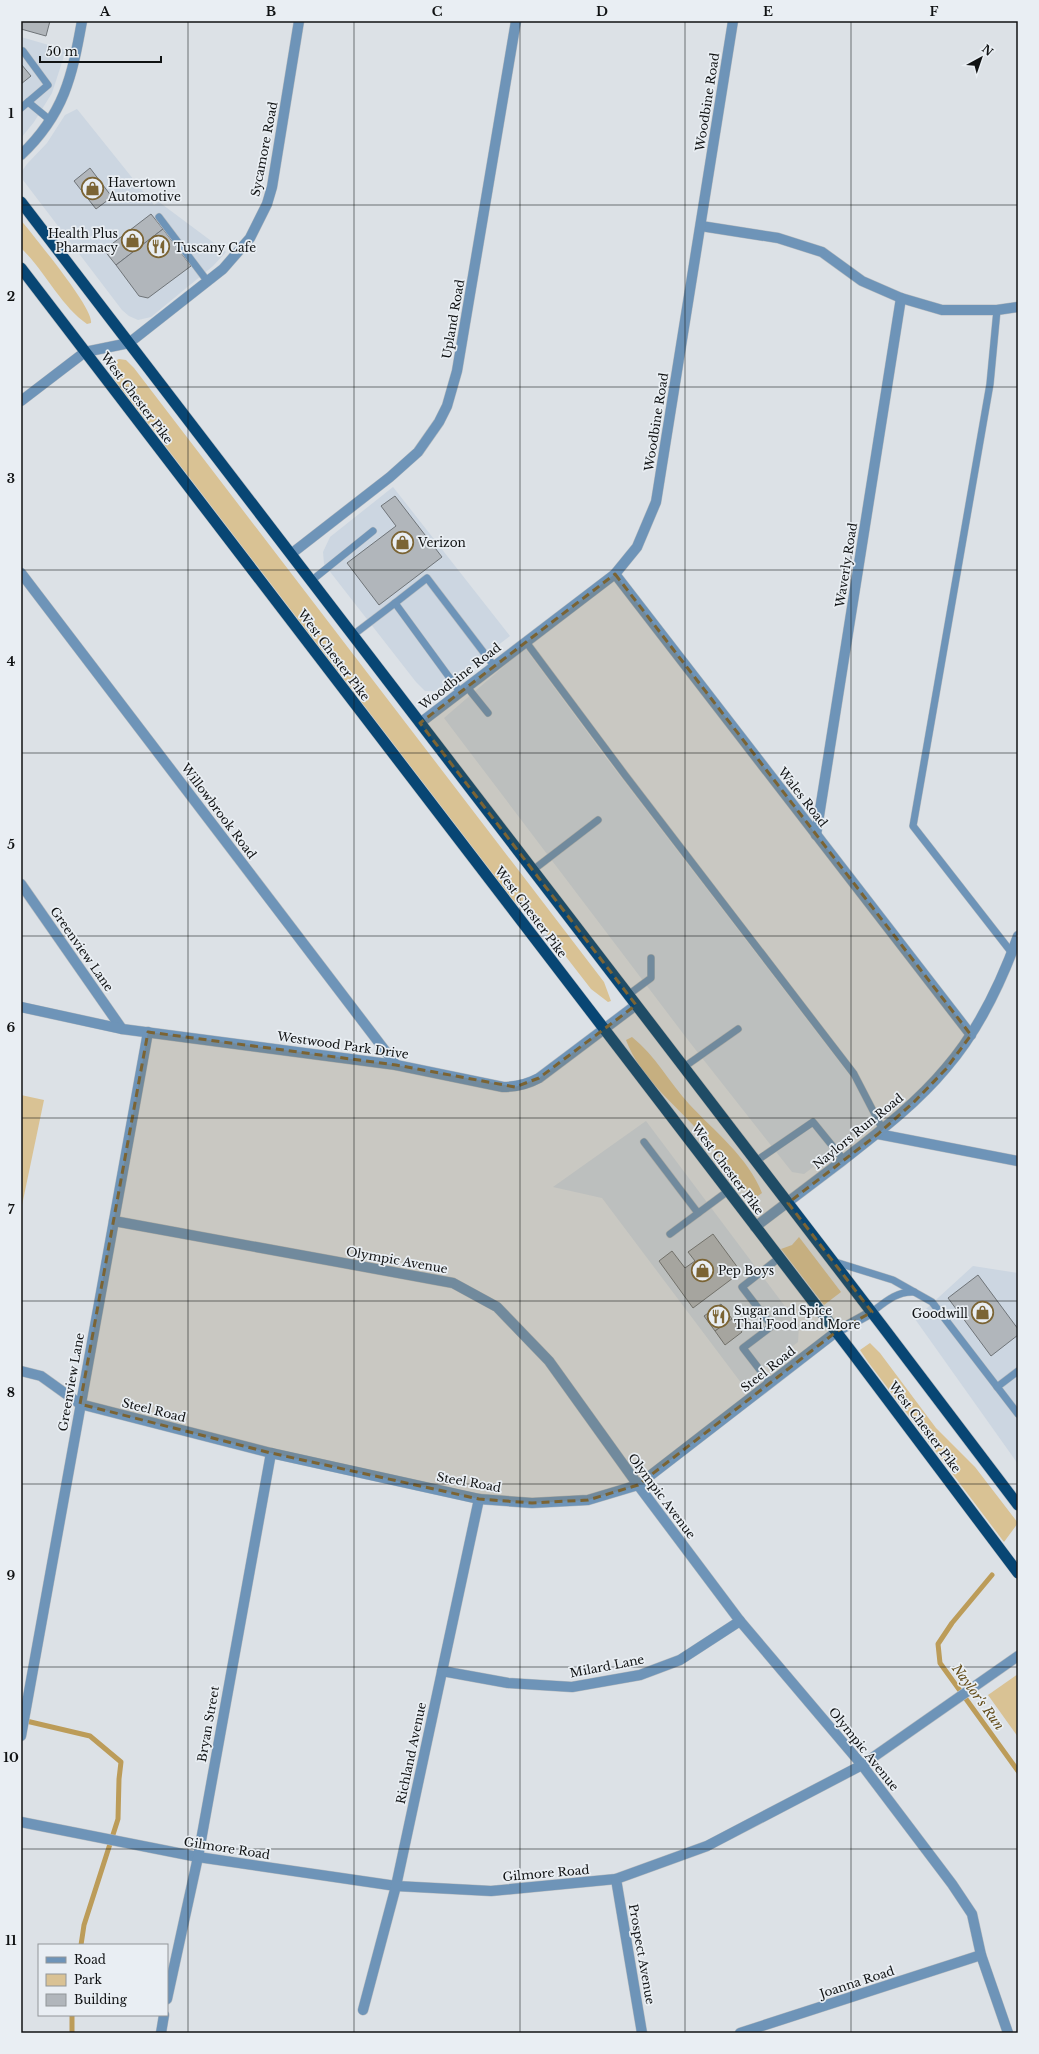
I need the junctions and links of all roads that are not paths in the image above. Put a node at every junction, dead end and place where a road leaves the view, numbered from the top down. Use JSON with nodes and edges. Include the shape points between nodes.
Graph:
{"nodes":[{"id":1,"x":82,"y":21,"type":"edge"},
{"id":2,"x":299,"y":21,"type":"edge"},
{"id":3,"x":516,"y":21,"type":"edge"},
{"id":4,"x":733,"y":21,"type":"edge"},
{"id":5,"x":23,"y":51,"type":"dead end"},
{"id":6,"x":28,"y":102,"type":"junction"},
{"id":7,"x":21,"y":108,"type":"edge"},
{"id":8,"x":50,"y":120,"type":"junction"},
{"id":9,"x":21,"y":155,"type":"edge"},
{"id":10,"x":21,"y":202,"type":"edge"},
{"id":11,"x":159,"y":217,"type":"dead end"},
{"id":12,"x":701,"y":226,"type":"junction"},
{"id":13,"x":21,"y":268,"type":"edge"},
{"id":14,"x":208,"y":282,"type":"junction"},
{"id":15,"x":901,"y":298,"type":"junction"},
{"id":16,"x":1018,"y":307,"type":"edge"},
{"id":17,"x":997,"y":310,"type":"junction"},
{"id":18,"x":129,"y":343,"type":"junction"},
{"id":19,"x":85,"y":352,"type":"junction"},
{"id":20,"x":21,"y":401,"type":"edge"},
{"id":21,"x":373,"y":531,"type":"dead end"},
{"id":22,"x":291,"y":554,"type":"junction"},
{"id":23,"x":21,"y":573,"type":"edge"},
{"id":24,"x":614,"y":574,"type":"junction"},
{"id":25,"x":311,"y":580,"type":"junction"},
{"id":26,"x":395,"y":603,"type":"junction"},
{"id":27,"x":353,"y":635,"type":"junction"},
{"id":28,"x":526,"y":642,"type":"junction"},
{"id":29,"x":494,"y":666,"type":"junction"},
{"id":30,"x":463,"y":690,"type":"junction"},
{"id":31,"x":488,"y":713,"type":"dead end"},
{"id":32,"x":420,"y":723,"type":"junction"},
{"id":33,"x":598,"y":820,"type":"dead end"},
{"id":34,"x":816,"y":835,"type":"junction"},
{"id":35,"x":533,"y":870,"type":"junction"},
{"id":36,"x":21,"y":884,"type":"edge"},
{"id":37,"x":1018,"y":936,"type":"edge"},
{"id":38,"x":1012,"y":953,"type":"junction"},
{"id":39,"x":651,"y":958,"type":"dead end"},
{"id":40,"x":628,"y":995,"type":"junction"},
{"id":41,"x":636,"y":1005,"type":"junction"},
{"id":42,"x":21,"y":1007,"type":"edge"},
{"id":43,"x":122,"y":1029,"type":"junction"},
{"id":44,"x":604,"y":1029,"type":"junction"},
{"id":45,"x":738,"y":1029,"type":"dead end"},
{"id":46,"x":148,"y":1032,"type":"junction"},
{"id":47,"x":971,"y":1035,"type":"junction"},
{"id":48,"x":396,"y":1065,"type":"junction"},
{"id":49,"x":684,"y":1067,"type":"junction"},
{"id":50,"x":880,"y":1132,"type":"junction"},
{"id":51,"x":644,"y":1142,"type":"dead end"},
{"id":52,"x":843,"y":1160,"type":"junction"},
{"id":53,"x":756,"y":1161,"type":"junction"},
{"id":54,"x":1018,"y":1161,"type":"edge"},
{"id":55,"x":728,"y":1191,"type":"junction"},
{"id":56,"x":788,"y":1202,"type":"junction"},
{"id":57,"x":698,"y":1213,"type":"junction"},
{"id":58,"x":114,"y":1221,"type":"junction"},
{"id":59,"x":755,"y":1227,"type":"junction"},
{"id":60,"x":670,"y":1234,"type":"dead end"},
{"id":61,"x":779,"y":1258,"type":"junction"},
{"id":62,"x":832,"y":1261,"type":"junction"},
{"id":63,"x":915,"y":1293,"type":"junction"},
{"id":64,"x":872,"y":1312,"type":"junction"},
{"id":65,"x":836,"y":1332,"type":"junction"},
{"id":66,"x":21,"y":1371,"type":"edge"},
{"id":67,"x":1018,"y":1371,"type":"edge"},
{"id":68,"x":770,"y":1383,"type":"junction"},
{"id":69,"x":997,"y":1388,"type":"junction"},
{"id":70,"x":80,"y":1404,"type":"junction"},
{"id":71,"x":1018,"y":1414,"type":"edge"},
{"id":72,"x":271,"y":1453,"type":"junction"},
{"id":73,"x":638,"y":1485,"type":"junction"},
{"id":74,"x":479,"y":1499,"type":"junction"},
{"id":75,"x":1018,"y":1505,"type":"edge"},
{"id":76,"x":1018,"y":1573,"type":"edge"},
{"id":77,"x":740,"y":1621,"type":"junction"},
{"id":78,"x":1018,"y":1656,"type":"edge"},
{"id":79,"x":442,"y":1671,"type":"junction"},
{"id":80,"x":21,"y":1736,"type":"edge"},
{"id":81,"x":862,"y":1765,"type":"junction"},
{"id":82,"x":21,"y":1822,"type":"edge"},
{"id":83,"x":198,"y":1858,"type":"junction"},
{"id":84,"x":616,"y":1879,"type":"junction"},
{"id":85,"x":396,"y":1886,"type":"junction"},
{"id":86,"x":981,"y":1955,"type":"junction"},
{"id":87,"x":168,"y":1994,"type":"edge"},
{"id":88,"x":363,"y":2010,"type":"dead end"},
{"id":89,"x":164,"y":2016,"type":"edge"},
{"id":90,"x":161,"y":2033,"type":"edge"},
{"id":91,"x":642,"y":2033,"type":"edge"},
{"id":92,"x":740,"y":2033,"type":"edge"},
{"id":93,"x":1008,"y":2033,"type":"edge"}],
"edges":[{"from":1,"to":8,"type":"street","via":[[70,81]]},
{"from":2,"to":14,"type":"street","name":"Sycamore Road","via":[[267,204],[250,238],[233,259]]},
{"from":3,"to":22,"type":"street","name":"Upland Road","via":[[457,371],[447,406],[429,438],[405,465]]},
{"from":4,"to":12,"type":"street","name":"Woodbine Road"},
{"from":5,"to":6,"type":"lane","via":[[48,85]]},
{"from":6,"to":7,"type":"lane"},
{"from":6,"to":8,"type":"lane"},
{"from":8,"to":9,"type":"street"},
{"from":10,"to":18,"type":"highway"},
{"from":11,"to":14,"type":"lane"},
{"from":12,"to":15,"type":"street","via":[[778,238],[822,252],[862,281]]},
{"from":12,"to":24,"type":"street","name":"Woodbine Road","via":[[656,502],[637,547]]},
{"from":13,"to":19,"type":"highway","name":"West Chester Pike"},
{"from":14,"to":18,"type":"street","name":"Sycamore Road"},
{"from":15,"to":17,"type":"street","via":[[942,310]]},
{"from":15,"to":34,"type":"street","name":"Waverly Road"},
{"from":16,"to":17,"type":"street"},
{"from":17,"to":38,"type":"lane","via":[[990,384],[913,826]]},
{"from":18,"to":19,"type":"street"},
{"from":18,"to":22,"type":"highway"},
{"from":19,"to":20,"type":"street"},
{"from":19,"to":44,"type":"highway","name":"West Chester Pike"},
{"from":21,"to":25,"type":"lane"},
{"from":22,"to":25,"type":"highway"},
{"from":23,"to":48,"type":"street","name":"Willowbrook Road"},
{"from":24,"to":28,"type":"street","name":"Woodbine Road"},
{"from":24,"to":34,"type":"street","name":"Wales Road"},
{"from":25,"to":27,"type":"highway"},
{"from":26,"to":27,"type":"lane"},
{"from":26,"to":29,"type":"lane","via":[[428,578]]},
{"from":26,"to":30,"type":"lane"},
{"from":27,"to":32,"type":"highway"},
{"from":28,"to":29,"type":"street","name":"Woodbine Road"},
{"from":28,"to":50,"type":"lane","via":[[624,775],[854,1074]]},
{"from":29,"to":30,"type":"street","name":"Woodbine Road"},
{"from":30,"to":31,"type":"lane"},
{"from":30,"to":32,"type":"street","name":"Woodbine Road"},
{"from":32,"to":35,"type":"highway"},
{"from":33,"to":35,"type":"lane"},
{"from":34,"to":47,"type":"street","name":"Wales Road"},
{"from":35,"to":40,"type":"highway"},
{"from":36,"to":43,"type":"street","name":"Greenview Lane"},
{"from":37,"to":38,"type":"street","name":"Naylors Run Road"},
{"from":38,"to":47,"type":"street","name":"Naylors Run Road","via":[[992,998]]},
{"from":39,"to":40,"type":"lane","via":[[651,978]]},
{"from":40,"to":41,"type":"highway"},
{"from":41,"to":44,"type":"street","name":"Westwood Park Drive"},
{"from":41,"to":49,"type":"highway"},
{"from":42,"to":43,"type":"street","name":"Westwood Park Drive"},
{"from":43,"to":46,"type":"street","name":"Westwood Park Drive"},
{"from":44,"to":48,"type":"street","name":"Westwood Park Drive","via":[[539,1078],[515,1087],[503,1087]]},
{"from":44,"to":55,"type":"highway","name":"West Chester Pike"},
{"from":45,"to":49,"type":"lane"},
{"from":46,"to":48,"type":"street","name":"Westwood Park Drive"},
{"from":46,"to":58,"type":"street","name":"Greenview Lane"},
{"from":47,"to":50,"type":"street","name":"Naylors Run Road","via":[[946,1069]]},
{"from":49,"to":53,"type":"highway"},
{"from":50,"to":52,"type":"street","name":"Naylors Run Road"},
{"from":50,"to":54,"type":"street"},
{"from":51,"to":57,"type":"lane"},
{"from":52,"to":53,"type":"lane","via":[[813,1122]]},
{"from":52,"to":56,"type":"street","name":"Naylors Run Road"},
{"from":53,"to":56,"type":"highway"},
{"from":55,"to":57,"type":"lane"},
{"from":55,"to":59,"type":"highway","name":"West Chester Pike"},
{"from":56,"to":59,"type":"street","name":"Naylors Run Road"},
{"from":56,"to":62,"type":"highway"},
{"from":57,"to":60,"type":"lane"},
{"from":58,"to":70,"type":"street","name":"Greenview Lane"},
{"from":58,"to":73,"type":"street","name":"Olympic Avenue","via":[[453,1283],[497,1307],[549,1361]]},
{"from":59,"to":61,"type":"highway","name":"West Chester Pike"},
{"from":61,"to":65,"type":"highway","name":"West Chester Pike"},
{"from":61,"to":68,"type":"lane","via":[[742,1287],[772,1326],[743,1348]]},
{"from":62,"to":63,"type":"lane","via":[[893,1280]]},
{"from":62,"to":64,"type":"highway"},
{"from":63,"to":64,"type":"lane","via":[[898,1294]]},
{"from":63,"to":69,"type":"lane","via":[[925,1297],[937,1308]]},
{"from":64,"to":65,"type":"street","name":"Steel Road"},
{"from":64,"to":75,"type":"highway"},
{"from":65,"to":68,"type":"street","name":"Steel Road"},
{"from":65,"to":76,"type":"highway","name":"West Chester Pike"},
{"from":66,"to":70,"type":"street","name":"Steel Road","via":[[40,1376]]},
{"from":67,"to":69,"type":"lane"},
{"from":68,"to":73,"type":"street","name":"Steel Road"},
{"from":69,"to":71,"type":"lane"},
{"from":70,"to":72,"type":"street","name":"Steel Road"},
{"from":70,"to":80,"type":"street","name":"Greenview Lane"},
{"from":72,"to":74,"type":"street","name":"Steel Road"},
{"from":72,"to":83,"type":"street","name":"Bryan Street"},
{"from":73,"to":74,"type":"street","name":"Steel Road","via":[[588,1500],[532,1503]]},
{"from":73,"to":77,"type":"street","name":"Olympic Avenue"},
{"from":74,"to":79,"type":"street","name":"Richland Avenue"},
{"from":77,"to":79,"type":"street","name":"Milard Lane","via":[[680,1660],[640,1675],[572,1687],[508,1683]]},
{"from":77,"to":81,"type":"street","name":"Olympic Avenue"},
{"from":78,"to":81,"type":"street","name":"Gilmore Road"},
{"from":79,"to":85,"type":"street","name":"Richland Avenue"},
{"from":81,"to":84,"type":"street","name":"Gilmore Road","via":[[707,1846]]},
{"from":81,"to":86,"type":"street","name":"Olympic Avenue","via":[[972,1914]]},
{"from":82,"to":83,"type":"street","name":"Gilmore Road"},
{"from":83,"to":85,"type":"street","name":"Gilmore Road"},
{"from":83,"to":87,"type":"street","name":"Bryan Street"},
{"from":84,"to":85,"type":"street","name":"Gilmore Road","via":[[491,1891]]},
{"from":84,"to":91,"type":"street","name":"Prospect Avenue"},
{"from":85,"to":88,"type":"street","name":"Richland Avenue"},
{"from":86,"to":92,"type":"street","name":"Joanna Road"},
{"from":86,"to":93,"type":"street","name":"Olympic Avenue"},
{"from":89,"to":90,"type":"street"}]}
